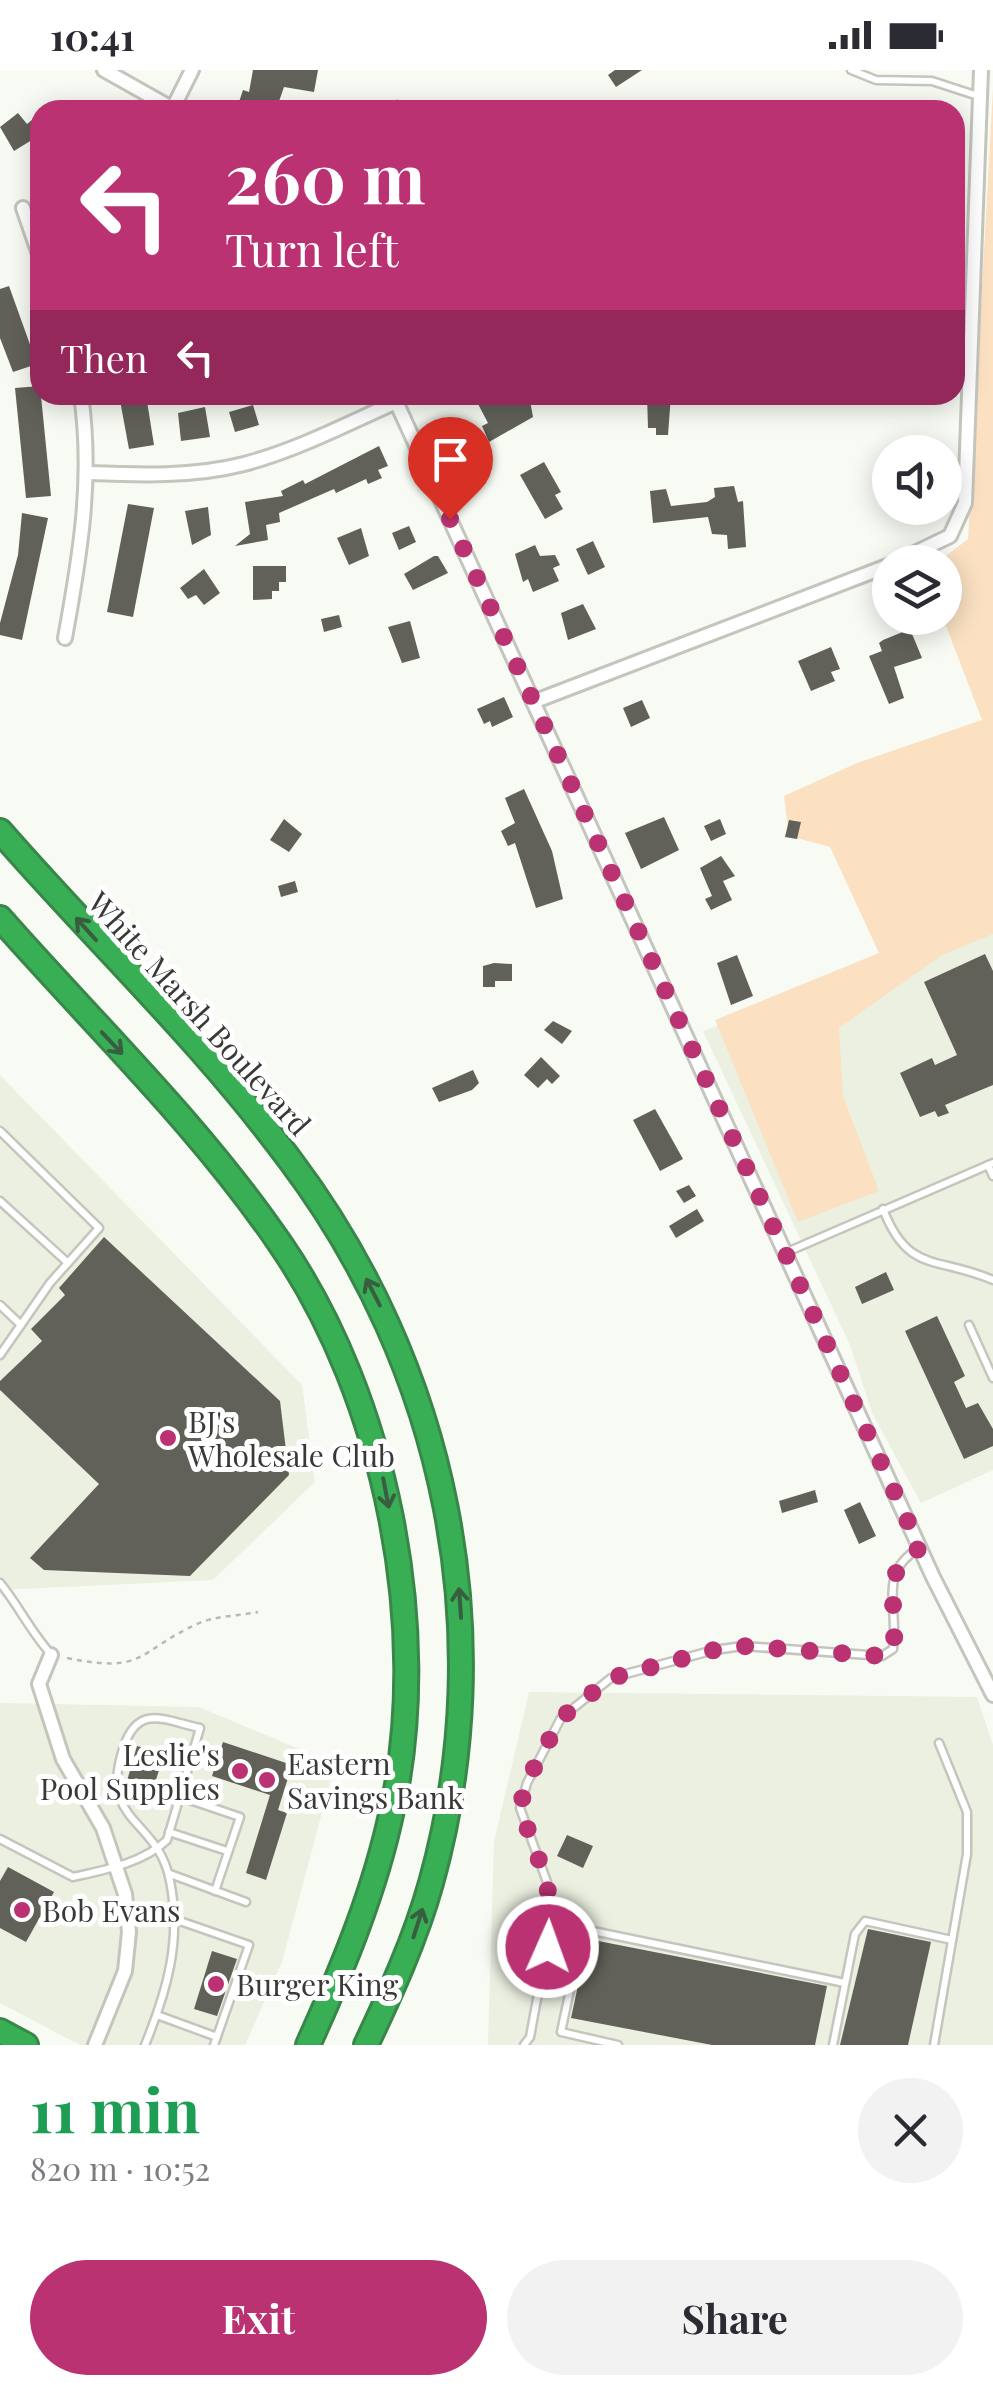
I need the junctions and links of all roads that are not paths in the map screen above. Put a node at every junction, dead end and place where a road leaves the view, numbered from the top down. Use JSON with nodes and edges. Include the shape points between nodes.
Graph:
{"nodes":[{"id":1,"x":104,"y":70,"type":"edge"},
{"id":2,"x":192,"y":70,"type":"edge"},
{"id":3,"x":852,"y":70,"type":"edge"},
{"id":4,"x":981,"y":70,"type":"edge"},
{"id":5,"x":979,"y":96,"type":"junction"},
{"id":6,"x":158,"y":100,"type":"edge"},
{"id":7,"x":178,"y":100,"type":"edge"},
{"id":8,"x":23,"y":208,"type":"dead end"},
{"id":9,"x":30,"y":229,"type":"edge"},
{"id":10,"x":82,"y":405,"type":"edge"},
{"id":11,"x":380,"y":405,"type":"edge"},
{"id":12,"x":398,"y":405,"type":"edge"},
{"id":13,"x":88,"y":473,"type":"junction"},
{"id":14,"x":932,"y":545,"type":"edge"},
{"id":15,"x":872,"y":572,"type":"edge"},
{"id":16,"x":65,"y":638,"type":"dead end"},
{"id":17,"x":533,"y":702,"type":"junction"},
{"id":18,"x":0,"y":831,"type":"edge"},
{"id":19,"x":0,"y":918,"type":"edge"},
{"id":20,"x":0,"y":1131,"type":"edge"},
{"id":21,"x":990,"y":1164,"type":"edge"},
{"id":22,"x":993,"y":1176,"type":"edge"},
{"id":23,"x":0,"y":1200,"type":"edge"},
{"id":24,"x":884,"y":1210,"type":"junction"},
{"id":25,"x":786,"y":1252,"type":"junction"},
{"id":26,"x":68,"y":1262,"type":"junction"},
{"id":27,"x":993,"y":1280,"type":"edge"},
{"id":28,"x":0,"y":1305,"type":"edge"},
{"id":29,"x":21,"y":1325,"type":"junction"},
{"id":30,"x":969,"y":1325,"type":"dead end"},
{"id":31,"x":0,"y":1355,"type":"edge"},
{"id":32,"x":993,"y":1378,"type":"edge"},
{"id":33,"x":920,"y":1548,"type":"junction"},
{"id":34,"x":0,"y":1583,"type":"edge"},
{"id":35,"x":52,"y":1655,"type":"joint"},
{"id":36,"x":993,"y":1694,"type":"edge"},
{"id":37,"x":939,"y":1743,"type":"dead end"},
{"id":38,"x":182,"y":1797,"type":"junction"},
{"id":39,"x":170,"y":1832,"type":"junction"},
{"id":40,"x":0,"y":1839,"type":"edge"},
{"id":41,"x":158,"y":1848,"type":"junction"},
{"id":42,"x":227,"y":1851,"type":"junction"},
{"id":43,"x":117,"y":1867,"type":"junction"},
{"id":44,"x":168,"y":1874,"type":"junction"},
{"id":45,"x":215,"y":1891,"type":"junction"},
{"id":46,"x":246,"y":1902,"type":"dead end"},
{"id":47,"x":174,"y":1919,"type":"junction"},
{"id":48,"x":952,"y":1940,"type":"junction"},
{"id":49,"x":846,"y":1983,"type":"junction"},
{"id":50,"x":158,"y":2015,"type":"junction"},
{"id":51,"x":0,"y":2031,"type":"edge"},
{"id":52,"x":561,"y":2032,"type":"junction"},
{"id":53,"x":216,"y":2041,"type":"edge"},
{"id":54,"x":26,"y":2045,"type":"edge"},
{"id":55,"x":95,"y":2045,"type":"edge"},
{"id":56,"x":144,"y":2045,"type":"edge"},
{"id":57,"x":308,"y":2045,"type":"edge"},
{"id":58,"x":366,"y":2045,"type":"edge"},
{"id":59,"x":524,"y":2045,"type":"edge"},
{"id":60,"x":558,"y":2045,"type":"edge"},
{"id":61,"x":618,"y":2045,"type":"edge"},
{"id":62,"x":832,"y":2045,"type":"edge"},
{"id":63,"x":934,"y":2045,"type":"edge"}],
"edges":[{"from":1,"to":6,"type":"street"},
{"from":2,"to":7,"type":"street"},
{"from":3,"to":5,"type":"lane"},
{"from":4,"to":5,"type":"street"},
{"from":5,"to":14,"type":"street","via":[[966,503],[950,536]]},
{"from":8,"to":9,"type":"street"},
{"from":10,"to":13,"type":"street"},
{"from":11,"to":13,"type":"street","via":[[240,465],[154,475]]},
{"from":12,"to":17,"type":"street"},
{"from":13,"to":16,"type":"street"},
{"from":15,"to":17,"type":"street"},
{"from":17,"to":25,"type":"street"},
{"from":58,"to":18,"type":"highway","name":"White Marsh Boulevard","one_way":true,"via":[[430,1887],[456,1753],[458,1585],[427,1427],[372,1290],[299,1172],[192,1040]]},
{"from":19,"to":57,"type":"highway","one_way":true,"via":[[175,1111],[282,1247],[344,1358],[382,1468],[402,1628],[401,1752],[369,1895]]},
{"from":20,"to":26,"type":"lane","via":[[99,1228]]},
{"from":21,"to":22,"type":"lane"},
{"from":21,"to":24,"type":"lane"},
{"from":23,"to":26,"type":"lane"},
{"from":24,"to":25,"type":"lane"},
{"from":24,"to":27,"type":"lane","via":[[907,1252]]},
{"from":25,"to":33,"type":"street"},
{"from":26,"to":29,"type":"lane"},
{"from":28,"to":29,"type":"lane"},
{"from":29,"to":31,"type":"lane"},
{"from":30,"to":32,"type":"lane"},
{"from":33,"to":36,"type":"street"},
{"from":33,"to":59,"type":"lane","via":[[893,1570],[893,1649],[882,1656],[743,1646],[714,1650],[611,1678],[561,1718],[520,1808],[547,1882],[551,1924]]},
{"from":34,"to":35,"type":"lane"},
{"from":35,"to":43,"type":"street","via":[[38,1684],[63,1759]]},
{"from":37,"to":48,"type":"lane","via":[[966,1812],[967,1854]]},
{"from":38,"to":39,"type":"lane"},
{"from":38,"to":41,"type":"lane","via":[[200,1728],[158,1717],[138,1722],[130,1728],[115,1787],[126,1812]]},
{"from":38,"to":42,"type":"lane","via":[[240,1816]]},
{"from":39,"to":41,"type":"lane"},
{"from":39,"to":42,"type":"lane"},
{"from":40,"to":43,"type":"lane","via":[[73,1877]]},
{"from":41,"to":43,"type":"lane"},
{"from":41,"to":44,"type":"lane"},
{"from":42,"to":45,"type":"lane"},
{"from":43,"to":55,"type":"street","via":[[129,1932],[126,1970]]},
{"from":44,"to":45,"type":"lane"},
{"from":44,"to":47,"type":"lane"},
{"from":45,"to":46,"type":"lane"},
{"from":47,"to":50,"type":"lane","via":[[174,1958]]},
{"from":47,"to":53,"type":"lane","via":[[249,1944]]},
{"from":48,"to":49,"type":"lane","via":[[865,1922],[856,1934]]},
{"from":48,"to":63,"type":"lane"},
{"from":49,"to":52,"type":"lane","via":[[583,1930]]},
{"from":49,"to":62,"type":"lane"},
{"from":50,"to":53,"type":"lane"},
{"from":50,"to":56,"type":"lane"},
{"from":51,"to":54,"type":"highway"},
{"from":52,"to":60,"type":"lane"},
{"from":52,"to":61,"type":"lane"}]}
